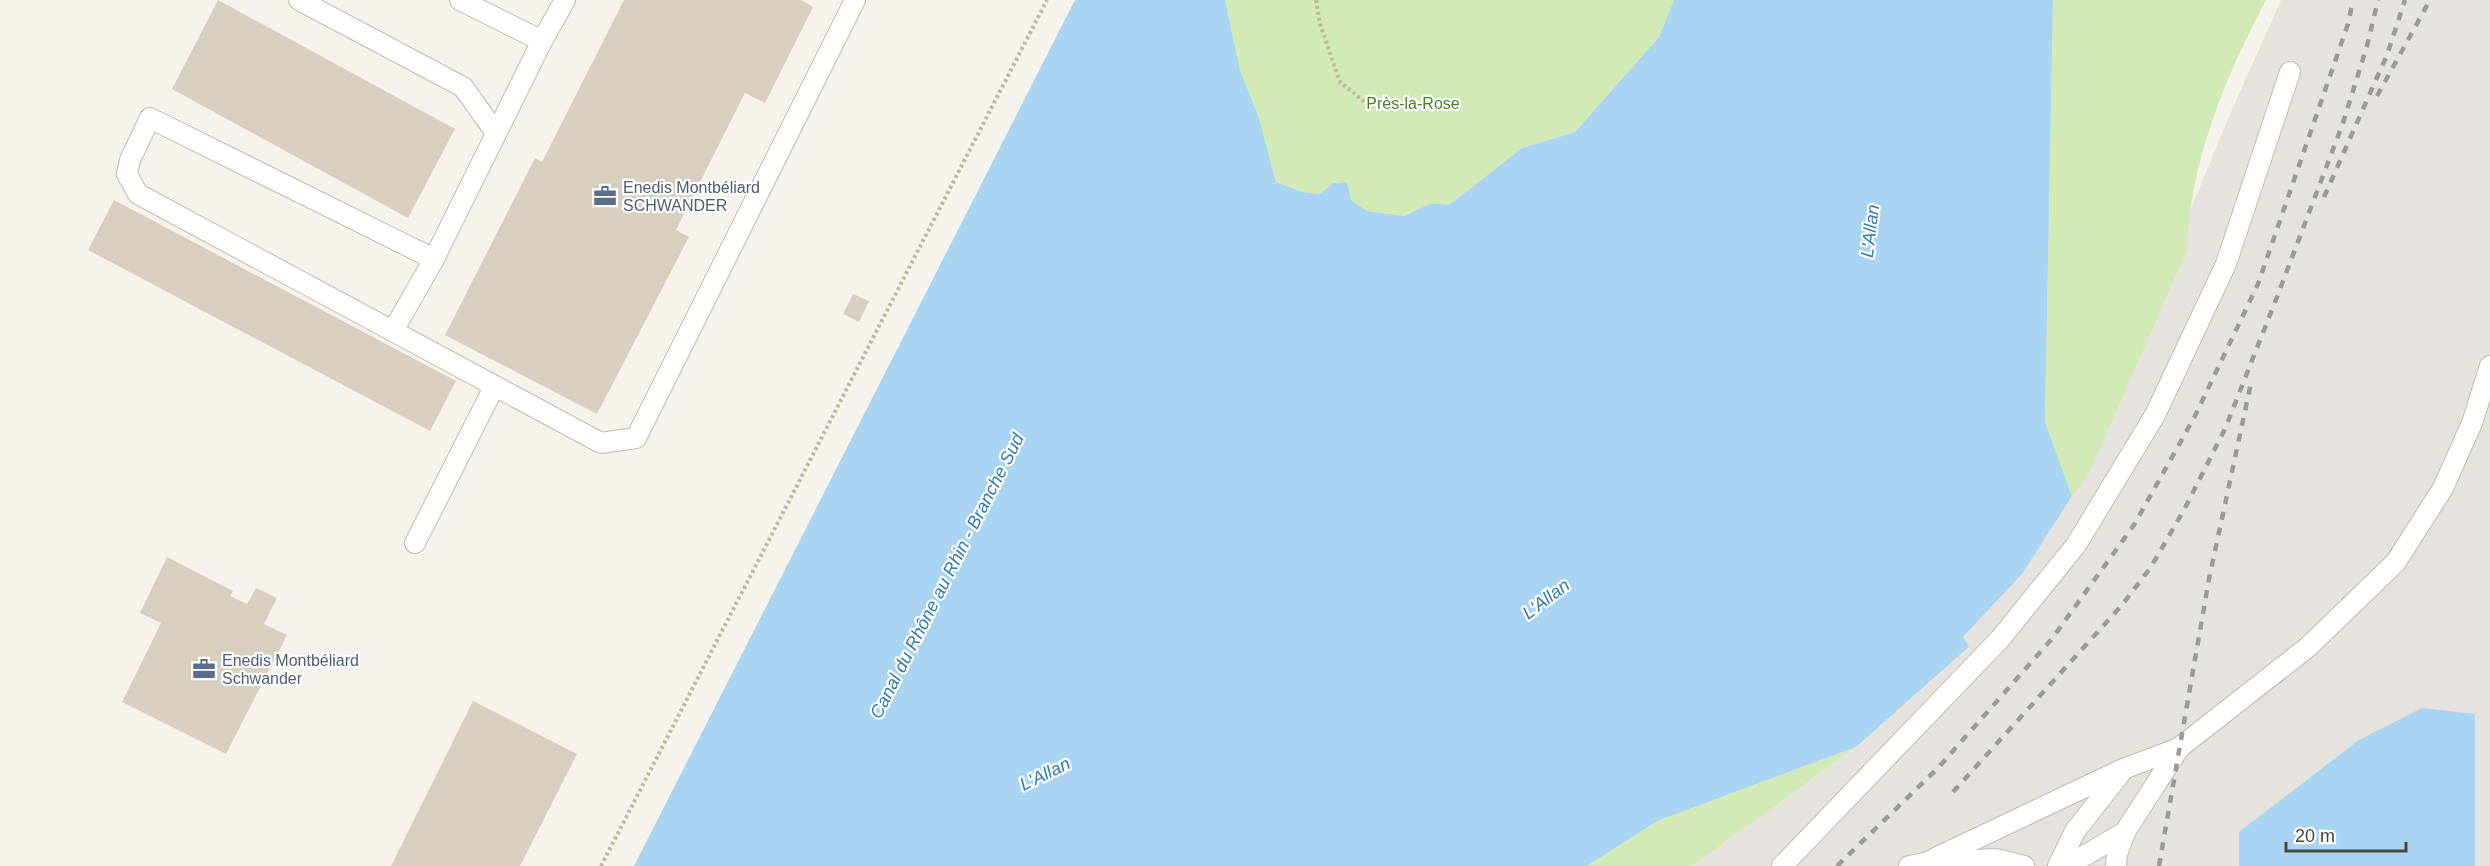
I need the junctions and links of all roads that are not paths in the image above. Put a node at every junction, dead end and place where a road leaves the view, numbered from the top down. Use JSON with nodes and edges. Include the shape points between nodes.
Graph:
{"nodes":[{"id":1,"x":298,"y":0,"type":"edge"},
{"id":2,"x":460,"y":0,"type":"edge"},
{"id":3,"x":565,"y":0,"type":"edge"},
{"id":4,"x":855,"y":0,"type":"edge"},
{"id":5,"x":542,"y":41,"type":"junction"},
{"id":6,"x":2290,"y":72,"type":"dead end"},
{"id":7,"x":496,"y":133,"type":"junction"},
{"id":8,"x":434,"y":259,"type":"junction"},
{"id":9,"x":393,"y":331,"type":"junction"},
{"id":10,"x":2490,"y":366,"type":"edge"},
{"id":11,"x":494,"y":387,"type":"junction"},
{"id":12,"x":415,"y":543,"type":"dead end"},
{"id":13,"x":2179,"y":748,"type":"junction"},
{"id":14,"x":2123,"y":769,"type":"junction"},
{"id":15,"x":2125,"y":832,"type":"junction"},
{"id":16,"x":1917,"y":864,"type":"edge"},
{"id":17,"x":1782,"y":866,"type":"edge"},
{"id":18,"x":2024,"y":866,"type":"edge"},
{"id":19,"x":2058,"y":866,"type":"edge"},
{"id":20,"x":2067,"y":866,"type":"edge"},
{"id":21,"x":2116,"y":866,"type":"edge"}],
"edges":[{"from":1,"to":7,"type":"lane","via":[[463,87]]},
{"from":2,"to":5,"type":"lane"},
{"from":3,"to":5,"type":"lane"},
{"from":4,"to":11,"type":"lane","via":[[636,438],[601,443]]},
{"from":5,"to":7,"type":"lane"},
{"from":6,"to":17,"type":"lane","via":[[2226,264],[2155,415],[2076,546],[2000,639]]},
{"from":7,"to":8,"type":"lane"},
{"from":8,"to":9,"type":"lane"},
{"from":8,"to":9,"type":"lane","via":[[150,118],[127,174],[138,194]]},
{"from":9,"to":11,"type":"lane"},
{"from":10,"to":13,"type":"lane","via":[[2472,423],[2443,488],[2396,562],[2308,647]]},
{"from":11,"to":12,"type":"lane"},
{"from":13,"to":14,"type":"lane"},
{"from":13,"to":15,"type":"lane"},
{"from":14,"to":16,"type":"lane"},
{"from":14,"to":19,"type":"lane","via":[[2075,831]]},
{"from":15,"to":20,"type":"lane"},
{"from":15,"to":21,"type":"lane"},
{"from":16,"to":18,"type":"lane","via":[[1996,859]]}]}
